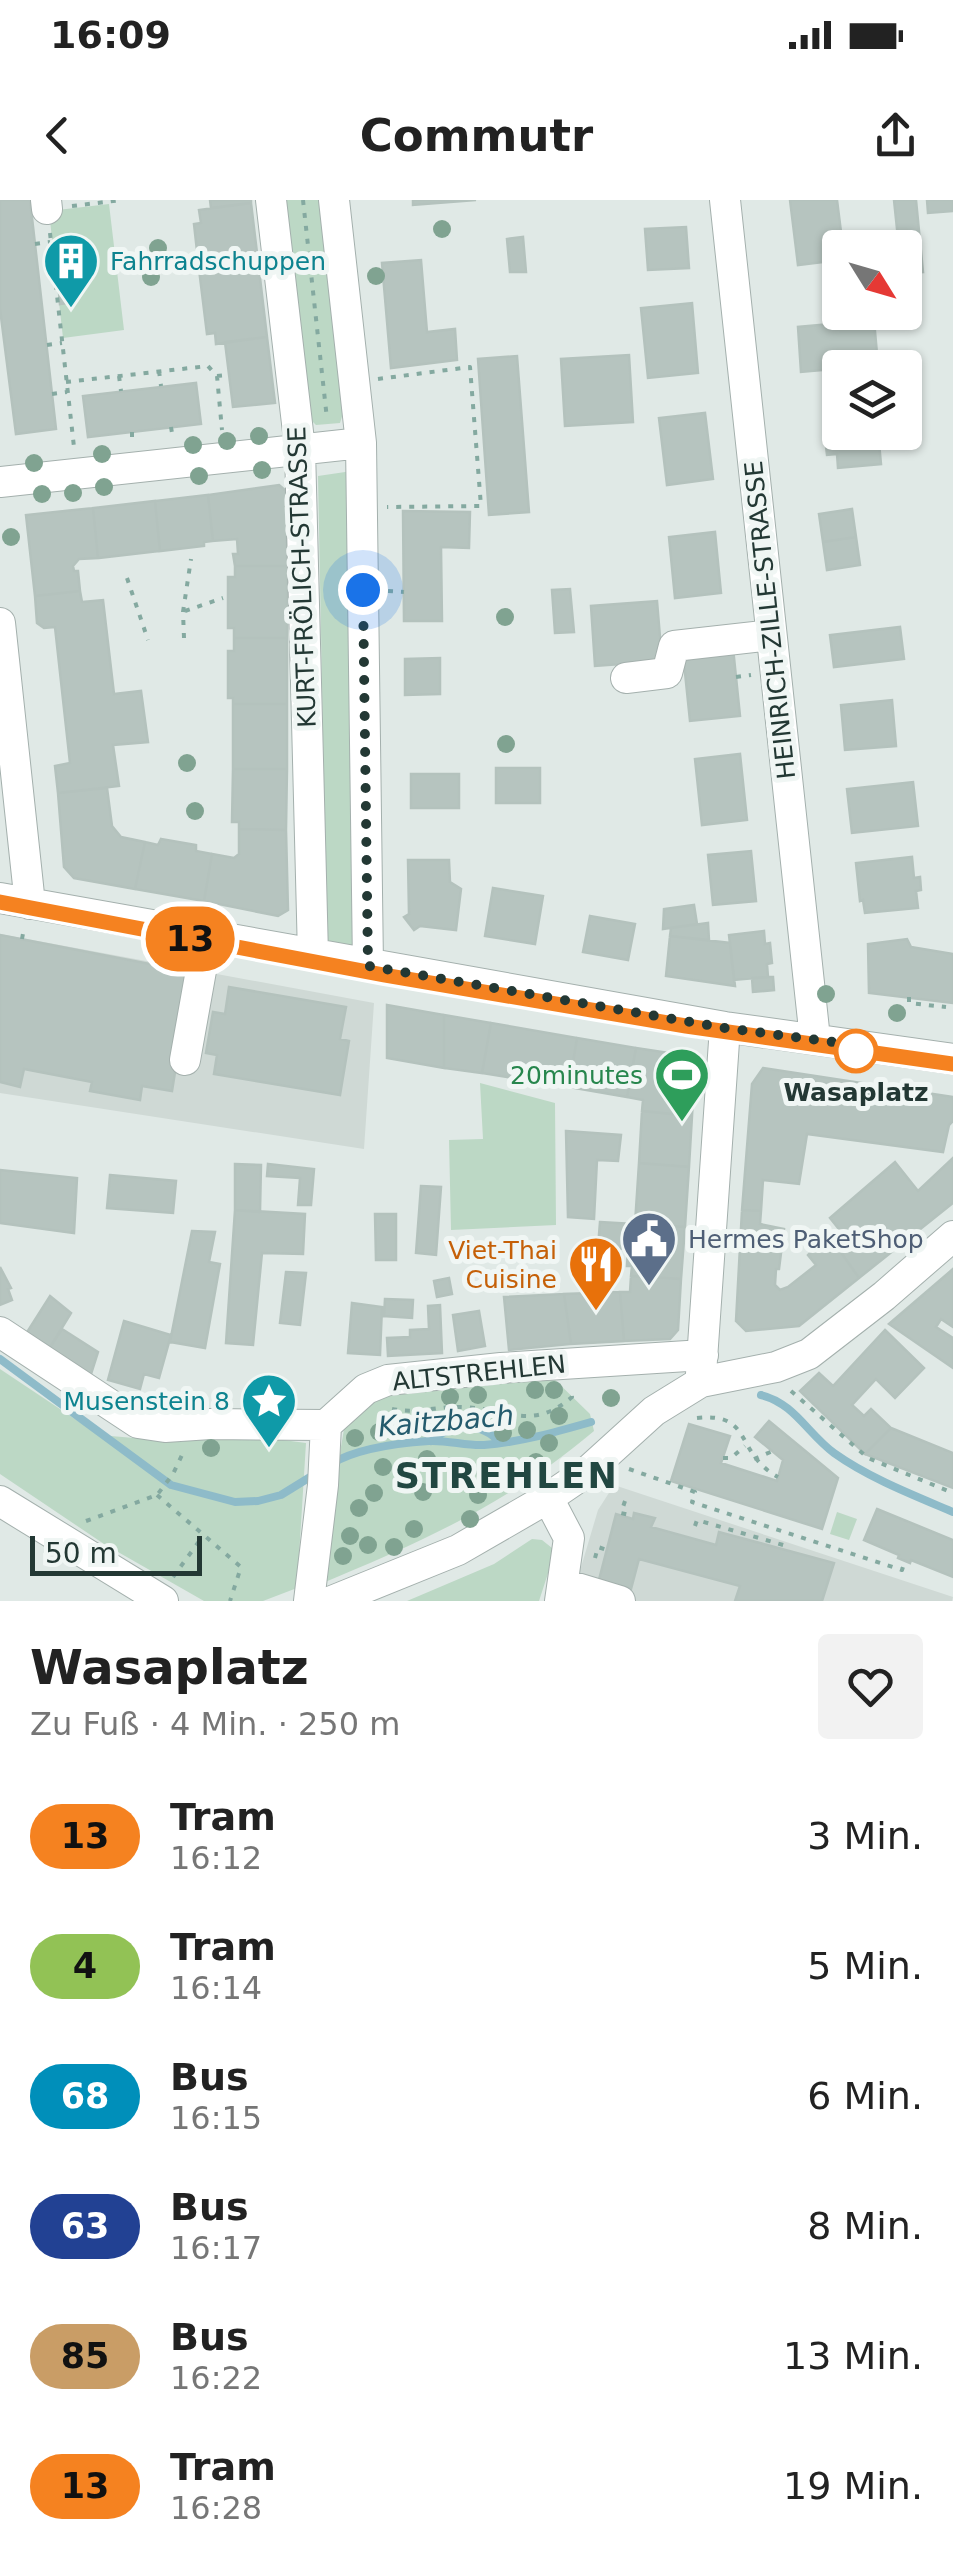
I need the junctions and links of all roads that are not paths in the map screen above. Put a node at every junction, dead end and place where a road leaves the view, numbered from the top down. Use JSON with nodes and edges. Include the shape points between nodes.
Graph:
{"nodes":[{"id":1,"x":271,"y":200,"type":"edge"},
{"id":2,"x":334,"y":200,"type":"edge"},
{"id":3,"x":724,"y":200,"type":"edge"},
{"id":4,"x":362,"y":443,"type":"junction"},
{"id":5,"x":300,"y":449,"type":"junction"},
{"id":6,"x":0,"y":482,"type":"edge"},
{"id":7,"x":0,"y":623,"type":"edge"},
{"id":8,"x":772,"y":635,"type":"junction"},
{"id":9,"x":626,"y":678,"type":"dead end"},
{"id":10,"x":0,"y":898,"type":"edge"},
{"id":11,"x":30,"y":904,"type":"junction"},
{"id":12,"x":207,"y":936,"type":"junction"},
{"id":13,"x":312,"y":956,"type":"junction"},
{"id":14,"x":368,"y":966,"type":"junction"},
{"id":15,"x":725,"y":1028,"type":"junction"},
{"id":16,"x":815,"y":1039,"type":"junction"},
{"id":17,"x":953,"y":1058,"type":"edge"},
{"id":18,"x":185,"y":1060,"type":"dead end"},
{"id":19,"x":953,"y":1236,"type":"edge"},
{"id":20,"x":0,"y":1332,"type":"edge"},
{"id":21,"x":702,"y":1368,"type":"junction"},
{"id":22,"x":326,"y":1440,"type":"junction"},
{"id":23,"x":548,"y":1498,"type":"junction"},
{"id":24,"x":0,"y":1502,"type":"edge"},
{"id":25,"x":562,"y":1593,"type":"edge"},
{"id":26,"x":160,"y":1599,"type":"edge"},
{"id":27,"x":309,"y":1601,"type":"edge"},
{"id":28,"x":332,"y":1601,"type":"edge"},
{"id":29,"x":620,"y":1601,"type":"edge"}],
"edges":[{"from":1,"to":5,"type":"street","name":"KURT-FRÖLICH-STRASSE"},
{"from":2,"to":4,"type":"street"},
{"from":3,"to":8,"type":"street","name":"HEINRICH-ZILLE-STRASSE"},
{"from":4,"to":5,"type":"street"},
{"from":4,"to":14,"type":"street"},
{"from":5,"to":6,"type":"street"},
{"from":5,"to":13,"type":"street","name":"KURT-FRÖLICH-STRASSE"},
{"from":7,"to":11,"type":"street"},
{"from":8,"to":9,"type":"street","via":[[674,646],[667,673]]},
{"from":8,"to":16,"type":"street","name":"HEINRICH-ZILLE-STRASSE"},
{"from":10,"to":11,"type":"street"},
{"from":11,"to":12,"type":"street"},
{"from":12,"to":13,"type":"street"},
{"from":12,"to":18,"type":"street"},
{"from":13,"to":14,"type":"street"},
{"from":14,"to":15,"type":"street"},
{"from":15,"to":16,"type":"street"},
{"from":15,"to":21,"type":"street"},
{"from":16,"to":17,"type":"street"},
{"from":19,"to":21,"type":"street","via":[[809,1354],[776,1366]]},
{"from":20,"to":22,"type":"street","via":[[138,1422]]},
{"from":21,"to":22,"type":"street","name":"ALTSTREHLEN","via":[[670,1355],[388,1380],[351,1400]]},
{"from":21,"to":23,"type":"street","via":[[602,1459]]},
{"from":22,"to":27,"type":"street"},
{"from":23,"to":25,"type":"street","via":[[569,1538]]},
{"from":23,"to":28,"type":"street","via":[[458,1550]]},
{"from":24,"to":26,"type":"street"},
{"from":25,"to":29,"type":"street"}]}
